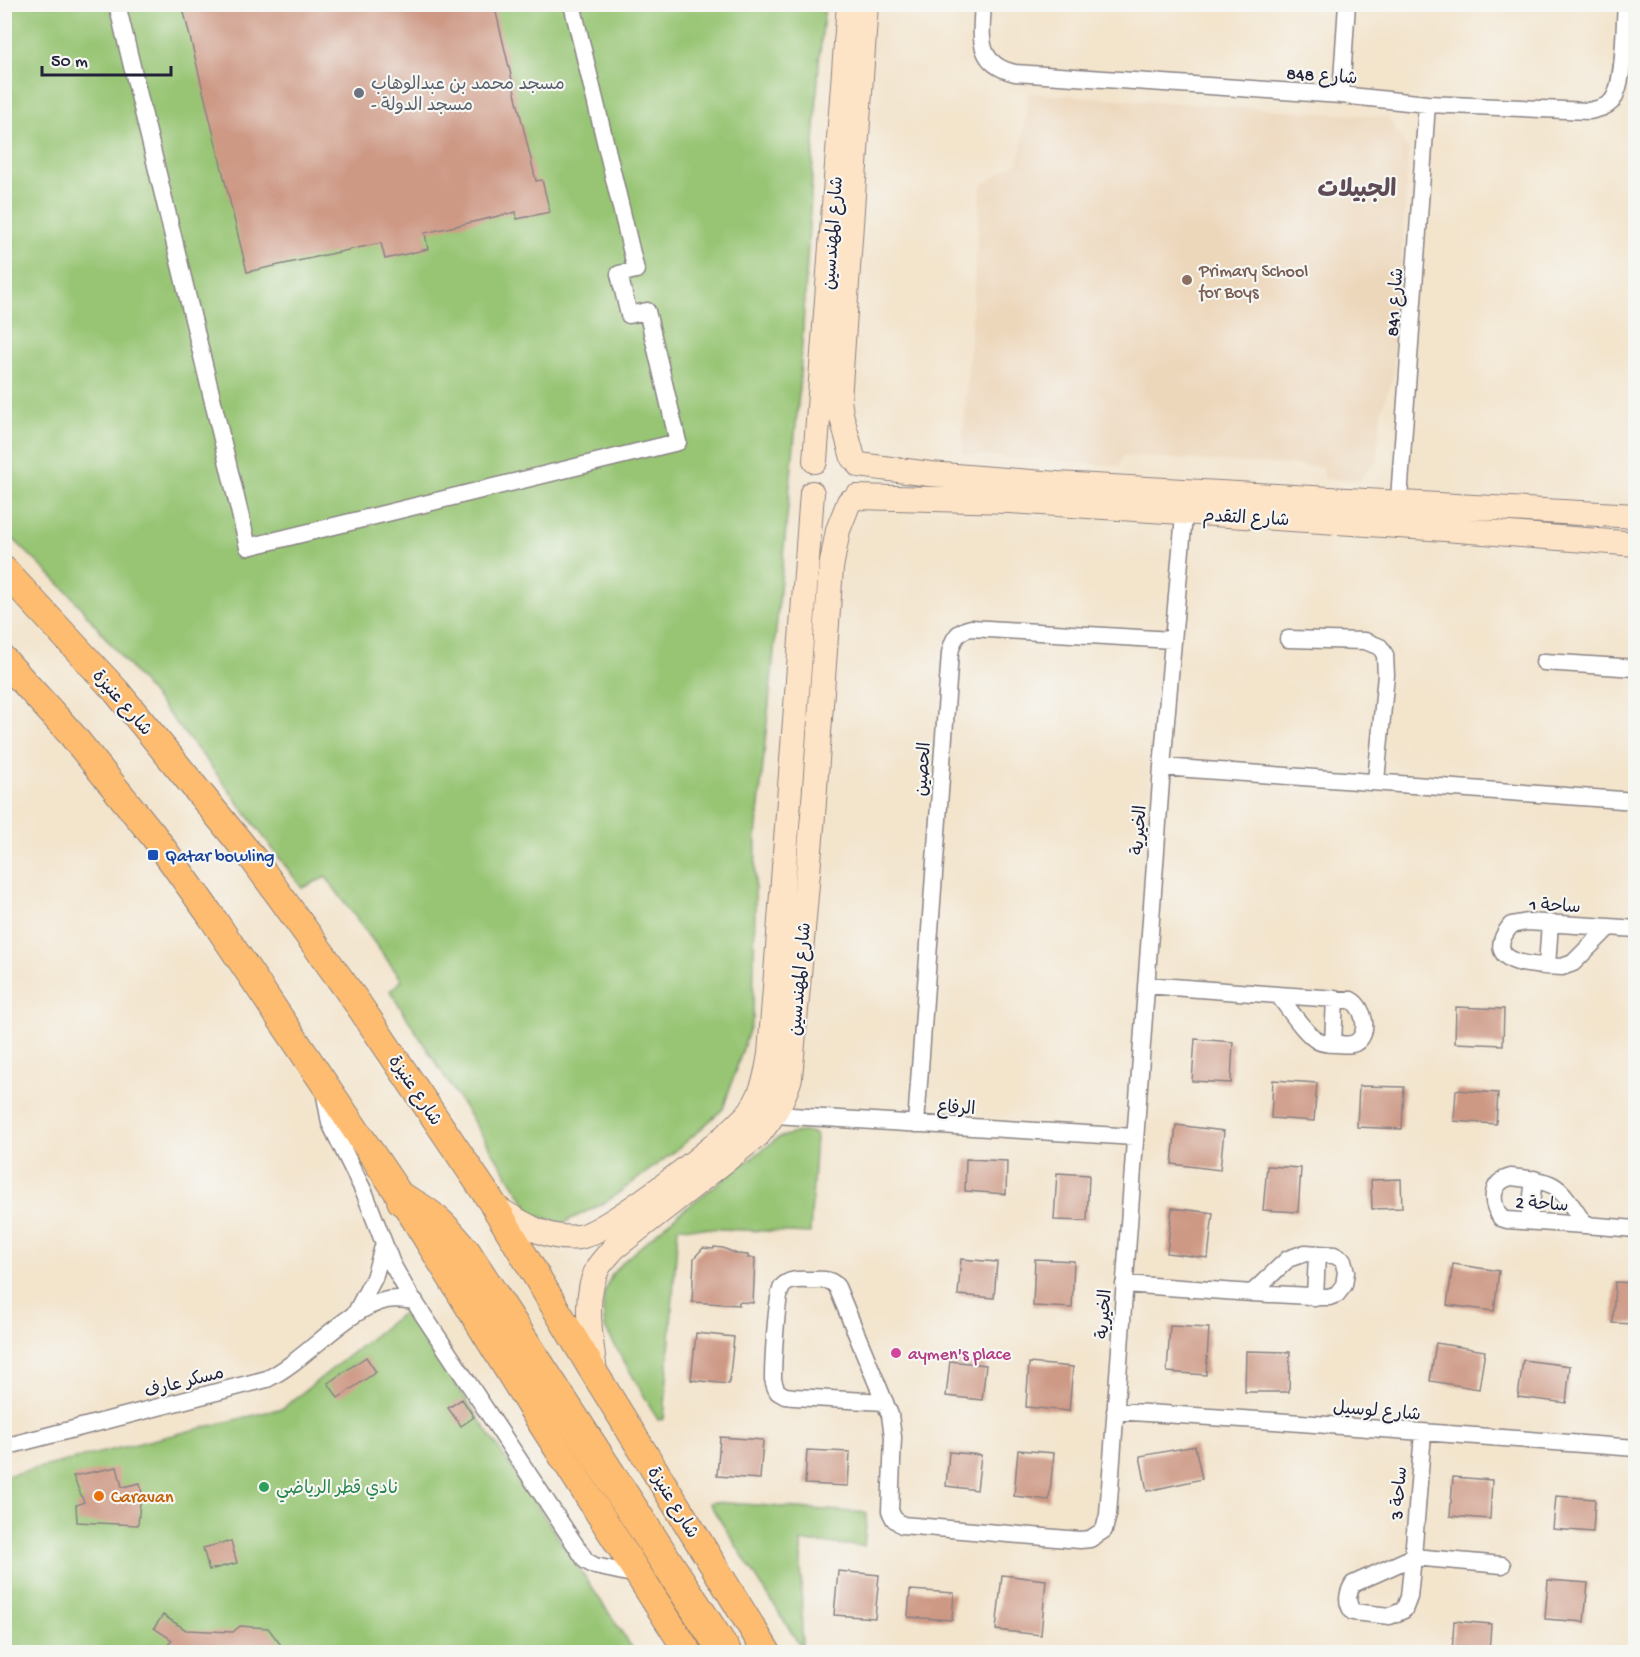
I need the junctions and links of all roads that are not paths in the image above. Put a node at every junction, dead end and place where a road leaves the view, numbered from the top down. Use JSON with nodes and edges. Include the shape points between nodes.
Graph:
{"nodes":[{"id":1,"x":117,"y":4,"type":"edge"},
{"id":2,"x":572,"y":4,"type":"edge"},
{"id":3,"x":849,"y":4,"type":"edge"},
{"id":4,"x":866,"y":4,"type":"edge"},
{"id":5,"x":983,"y":4,"type":"edge"},
{"id":6,"x":1347,"y":4,"type":"edge"},
{"id":7,"x":1626,"y":4,"type":"edge"},
{"id":8,"x":1341,"y":95,"type":"junction"},
{"id":9,"x":1427,"y":104,"type":"junction"},
{"id":10,"x":815,"y":460,"type":"junction"},
{"id":11,"x":856,"y":461,"type":"junction"},
{"id":12,"x":812,"y":493,"type":"junction"},
{"id":13,"x":853,"y":499,"type":"junction"},
{"id":14,"x":1185,"y":502,"type":"junction"},
{"id":15,"x":1398,"y":515,"type":"junction"},
{"id":16,"x":1635,"y":516,"type":"edge"},
{"id":17,"x":1635,"y":544,"type":"edge"},
{"id":18,"x":4,"y":570,"type":"edge"},
{"id":19,"x":1288,"y":639,"type":"dead end"},
{"id":20,"x":1172,"y":640,"type":"junction"},
{"id":21,"x":4,"y":660,"type":"edge"},
{"id":22,"x":1544,"y":662,"type":"dead end"},
{"id":23,"x":1635,"y":668,"type":"edge"},
{"id":24,"x":1162,"y":767,"type":"junction"},
{"id":25,"x":1376,"y":781,"type":"junction"},
{"id":26,"x":1635,"y":801,"type":"edge"},
{"id":27,"x":1550,"y":923,"type":"junction"},
{"id":28,"x":1609,"y":927,"type":"junction"},
{"id":29,"x":1635,"y":929,"type":"edge"},
{"id":30,"x":1547,"y":966,"type":"junction"},
{"id":31,"x":1146,"y":985,"type":"junction"},
{"id":32,"x":1278,"y":995,"type":"junction"},
{"id":33,"x":1335,"y":998,"type":"junction"},
{"id":34,"x":1333,"y":1044,"type":"junction"},
{"id":35,"x":323,"y":1082,"type":"junction"},
{"id":36,"x":775,"y":1115,"type":"junction"},
{"id":37,"x":916,"y":1124,"type":"junction"},
{"id":38,"x":1135,"y":1137,"type":"junction"},
{"id":39,"x":1534,"y":1179,"type":"junction"},
{"id":40,"x":403,"y":1200,"type":"junction"},
{"id":41,"x":495,"y":1207,"type":"junction"},
{"id":42,"x":1529,"y":1221,"type":"junction"},
{"id":43,"x":1586,"y":1225,"type":"junction"},
{"id":44,"x":1635,"y":1229,"type":"edge"},
{"id":45,"x":384,"y":1243,"type":"junction"},
{"id":46,"x":1317,"y":1254,"type":"junction"},
{"id":47,"x":1124,"y":1284,"type":"junction"},
{"id":48,"x":1252,"y":1293,"type":"junction"},
{"id":49,"x":1315,"y":1298,"type":"junction"},
{"id":50,"x":415,"y":1301,"type":"junction"},
{"id":51,"x":355,"y":1314,"type":"junction"},
{"id":52,"x":595,"y":1374,"type":"junction"},
{"id":53,"x":885,"y":1402,"type":"junction"},
{"id":54,"x":1116,"y":1411,"type":"junction"},
{"id":55,"x":1423,"y":1433,"type":"junction"},
{"id":56,"x":4,"y":1447,"type":"edge"},
{"id":57,"x":1635,"y":1448,"type":"edge"},
{"id":58,"x":1502,"y":1564,"type":"dead end"},
{"id":59,"x":637,"y":1575,"type":"junction"},
{"id":60,"x":688,"y":1653,"type":"edge"},
{"id":61,"x":725,"y":1653,"type":"edge"},
{"id":62,"x":767,"y":1653,"type":"edge"}],
"edges":[{"from":1,"to":2,"type":"street","via":[[248,547],[678,442],[646,311],[629,315],[619,274],[636,270]]},
{"from":3,"to":10,"type":"street","name":"شارع المهندسين"},
{"from":4,"to":11,"type":"street","name":"شارع المهندسين","via":[[839,400]]},
{"from":5,"to":8,"type":"street","name":"شارع 848","via":[[984,53],[1002,70]]},
{"from":6,"to":8,"type":"street"},
{"from":7,"to":9,"type":"street","name":"شارع 848","via":[[1620,81],[1612,101],[1603,108],[1589,111]]},
{"from":8,"to":9,"type":"street","name":"شارع 848"},
{"from":9,"to":15,"type":"street","name":"شارع 841"},
{"from":10,"to":11,"type":"street","via":[[838,452]]},
{"from":10,"to":12,"type":"street","via":[[808,476]]},
{"from":11,"to":13,"type":"street","via":[[863,481]]},
{"from":11,"to":14,"type":"street","name":"شارع التقدم"},
{"from":12,"to":13,"type":"street","via":[[833,506]]},
{"from":12,"to":41,"type":"street","name":"شارع المهندسين","via":[[770,1054],[761,1093],[752,1109],[720,1140],[597,1231],[582,1237],[544,1234]]},
{"from":13,"to":14,"type":"street","name":"شارع التقدم"},
{"from":13,"to":36,"type":"street","name":"شارع المهندسين","via":[[838,530],[831,568],[793,1050],[790,1078]]},
{"from":14,"to":15,"type":"street","name":"شارع التقدم"},
{"from":14,"to":20,"type":"street","name":"الخيرية"},
{"from":15,"to":16,"type":"street","name":"شارع التقدم"},
{"from":15,"to":17,"type":"street","name":"شارع التقدم"},
{"from":18,"to":41,"type":"main road","name":"شارع عنيزة","via":[[116,692],[254,860],[358,1004]]},
{"from":19,"to":25,"type":"street","via":[[1365,641],[1380,647],[1385,655]]},
{"from":20,"to":24,"type":"street","name":"الخيرية"},
{"from":20,"to":37,"type":"street","name":"الحصين","via":[[971,628],[956,635],[952,642]]},
{"from":21,"to":35,"type":"main road","via":[[72,735],[153,835]]},
{"from":22,"to":23,"type":"street"},
{"from":24,"to":25,"type":"street"},
{"from":24,"to":31,"type":"street","name":"الخيرية"},
{"from":25,"to":26,"type":"street"},
{"from":27,"to":28,"type":"street","name":"ساحة 1"},
{"from":27,"to":30,"type":"street"},
{"from":27,"to":30,"type":"street","name":"ساحة 1","via":[[1510,925],[1502,942],[1503,952],[1514,962]]},
{"from":28,"to":29,"type":"street","name":"ساحة 1"},
{"from":28,"to":30,"type":"street","name":"ساحة 1","via":[[1573,963]]},
{"from":31,"to":32,"type":"street"},
{"from":31,"to":38,"type":"street","name":"الخيرية"},
{"from":32,"to":33,"type":"street"},
{"from":32,"to":34,"type":"street","via":[[1312,1036]]},
{"from":33,"to":34,"type":"street"},
{"from":33,"to":34,"type":"street","via":[[1358,1004],[1364,1018],[1358,1040],[1350,1045]]},
{"from":35,"to":40,"type":"main road"},
{"from":35,"to":45,"type":"street","via":[[330,1123]]},
{"from":36,"to":37,"type":"street","name":"الرفاع"},
{"from":36,"to":52,"type":"street","name":"شارع المهندسين","via":[[758,1135],[614,1248],[599,1266],[591,1286],[590,1307]]},
{"from":37,"to":38,"type":"street","name":"الرفاع"},
{"from":38,"to":47,"type":"street","name":"الخيرية"},
{"from":39,"to":42,"type":"street"},
{"from":39,"to":42,"type":"street","name":"ساحة 2","via":[[1503,1179],[1494,1193],[1501,1218]]},
{"from":39,"to":43,"type":"street","name":"ساحة 2","via":[[1556,1185]]},
{"from":40,"to":59,"type":"main road"},
{"from":40,"to":61,"type":"highway","via":[[443,1226],[465,1253]]},
{"from":41,"to":52,"type":"main road","name":"شارع عنيزة"},
{"from":42,"to":43,"type":"street","name":"ساحة 2"},
{"from":43,"to":44,"type":"street","name":"ساحة 2"},
{"from":45,"to":50,"type":"street"},
{"from":45,"to":51,"type":"street","name":"مسكر عارف","via":[[374,1278]]},
{"from":46,"to":48,"type":"street","via":[[1293,1256]]},
{"from":46,"to":49,"type":"street"},
{"from":46,"to":49,"type":"street","via":[[1342,1260],[1345,1278],[1337,1294]]},
{"from":47,"to":48,"type":"street"},
{"from":47,"to":54,"type":"street","name":"الخيرية"},
{"from":48,"to":49,"type":"street"},
{"from":50,"to":51,"type":"street","name":"مسكر عارف","via":[[385,1300]]},
{"from":50,"to":59,"type":"street","via":[[586,1561]]},
{"from":51,"to":56,"type":"street","name":"مسكر عارف","via":[[284,1371],[267,1379]]},
{"from":52,"to":62,"type":"main road","name":"شارع عنيزة"},
{"from":53,"to":53,"type":"street","name":"الخيرية","via":[[785,1396],[778,1392],[773,1379],[778,1299],[783,1286],[789,1281],[834,1283]]},
{"from":53,"to":54,"type":"street","name":"الخيرية","via":[[892,1425],[890,1511],[902,1525],[1080,1540],[1099,1534],[1107,1523]]},
{"from":54,"to":55,"type":"street","name":"شارع لوسيل"},
{"from":55,"to":57,"type":"street","name":"شارع لوسيل"},
{"from":55,"to":58,"type":"street","name":"ساحة 3","via":[[1413,1557]]},
{"from":59,"to":60,"type":"main road"}]}
